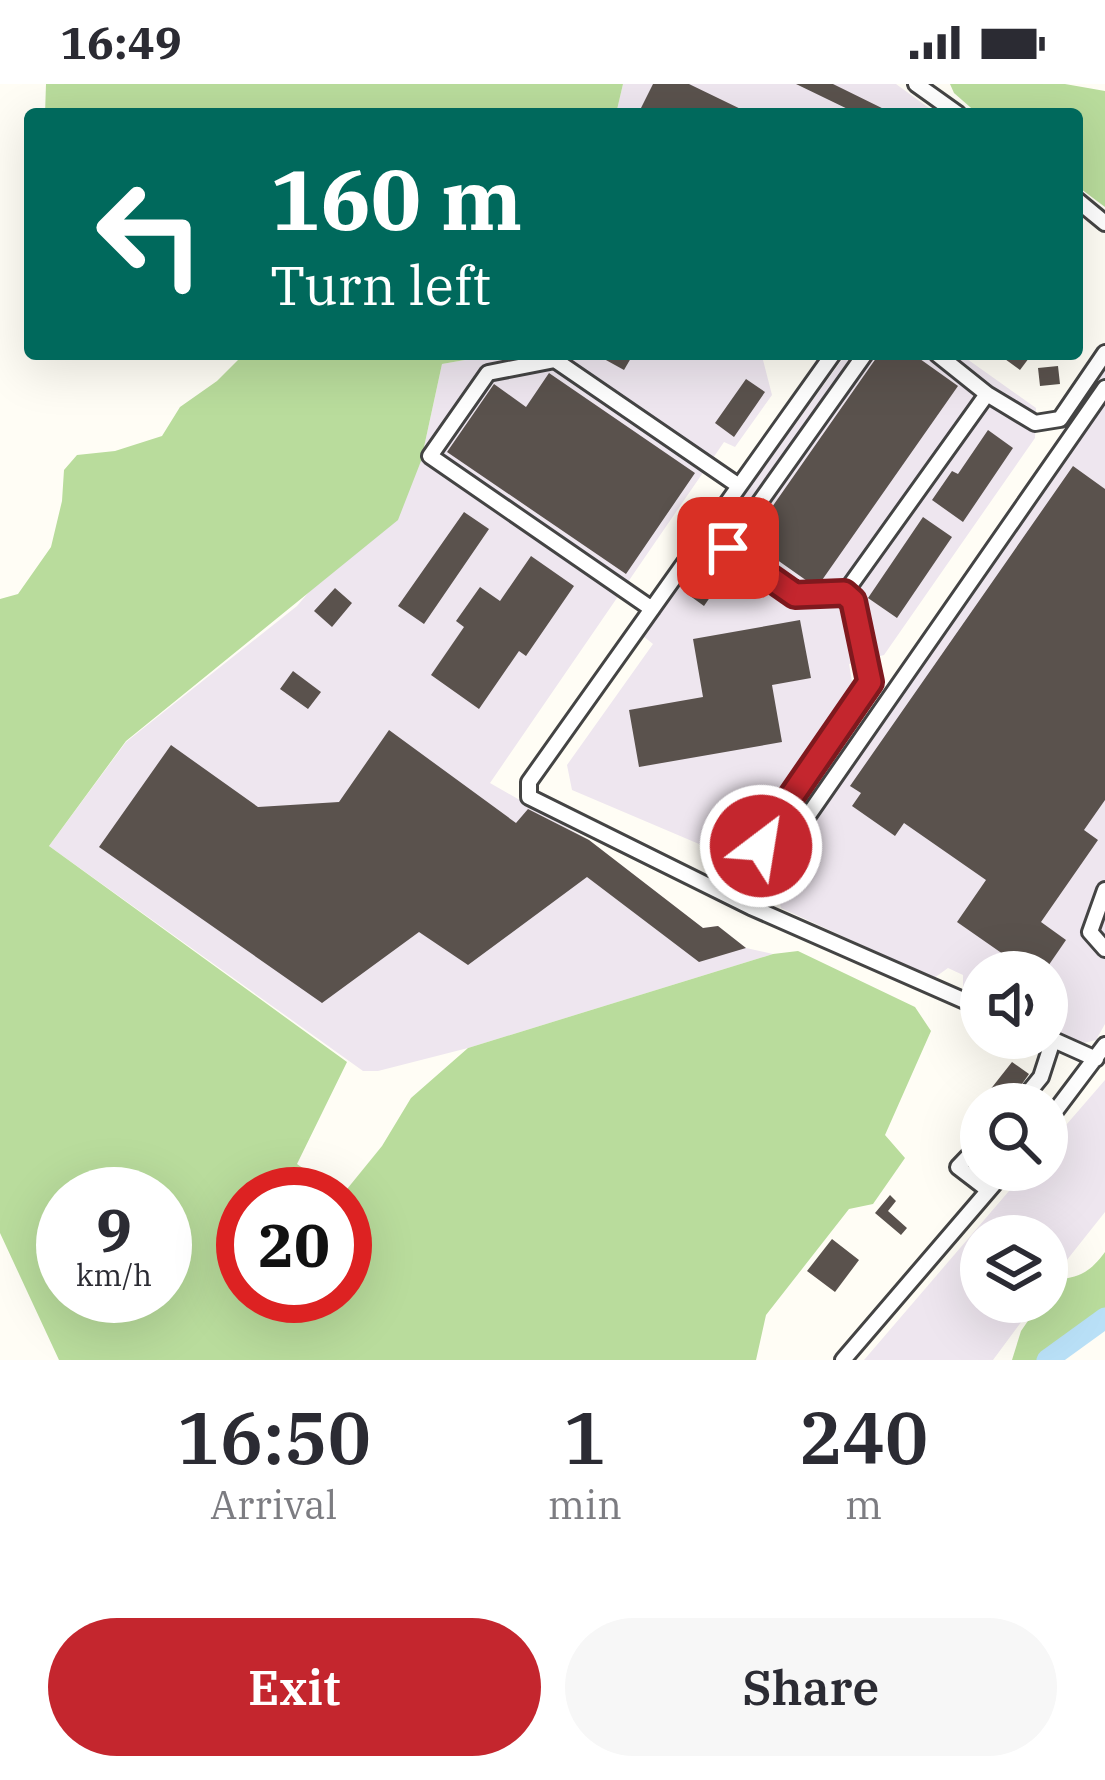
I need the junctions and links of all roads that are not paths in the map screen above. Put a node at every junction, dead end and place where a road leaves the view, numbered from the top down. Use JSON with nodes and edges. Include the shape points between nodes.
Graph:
{"nodes":[{"id":1,"x":916,"y":84,"type":"edge"},
{"id":2,"x":950,"y":108,"type":"edge"},
{"id":3,"x":1105,"y":353,"type":"edge"},
{"id":4,"x":829,"y":360,"type":"edge"},
{"id":5,"x":861,"y":360,"type":"edge"},
{"id":6,"x":944,"y":360,"type":"edge"},
{"id":7,"x":1105,"y":388,"type":"edge"},
{"id":8,"x":987,"y":394,"type":"junction"},
{"id":9,"x":739,"y":486,"type":"junction"},
{"id":10,"x":844,"y":593,"type":"junction"},
{"id":11,"x":652,"y":608,"type":"junction"},
{"id":12,"x":757,"y":889,"type":"junction"},
{"id":13,"x":1105,"y":890,"type":"edge"},
{"id":14,"x":751,"y":907,"type":"junction"},
{"id":15,"x":1105,"y":949,"type":"edge"},
{"id":16,"x":960,"y":999,"type":"edge"},
{"id":17,"x":1068,"y":1043,"type":"edge"},
{"id":18,"x":1101,"y":1052,"type":"edge"},
{"id":19,"x":1068,"y":1095,"type":"edge"},
{"id":20,"x":987,"y":1191,"type":"edge"},
{"id":21,"x":843,"y":1360,"type":"edge"}],
"edges":[{"from":1,"to":2,"type":"street"},
{"from":3,"to":8,"type":"street","via":[[1060,419],[1035,423]]},
{"from":4,"to":9,"type":"street"},
{"from":5,"to":10,"type":"street","via":[[728,548],[795,595]]},
{"from":6,"to":8,"type":"street"},
{"from":7,"to":12,"type":"street"},
{"from":8,"to":10,"type":"street"},
{"from":9,"to":11,"type":"street"},
{"from":9,"to":11,"type":"street","via":[[555,360],[488,373],[430,456]]},
{"from":10,"to":12,"type":"street","via":[[853,601],[870,682],[775,820],[748,872]]},
{"from":11,"to":14,"type":"street","via":[[529,782],[529,796]]},
{"from":12,"to":14,"type":"street"},
{"from":13,"to":15,"type":"street","via":[[1090,932]]},
{"from":14,"to":16,"type":"street"},
{"from":17,"to":18,"type":"street"},
{"from":18,"to":19,"type":"street"},
{"from":20,"to":21,"type":"street"}]}
